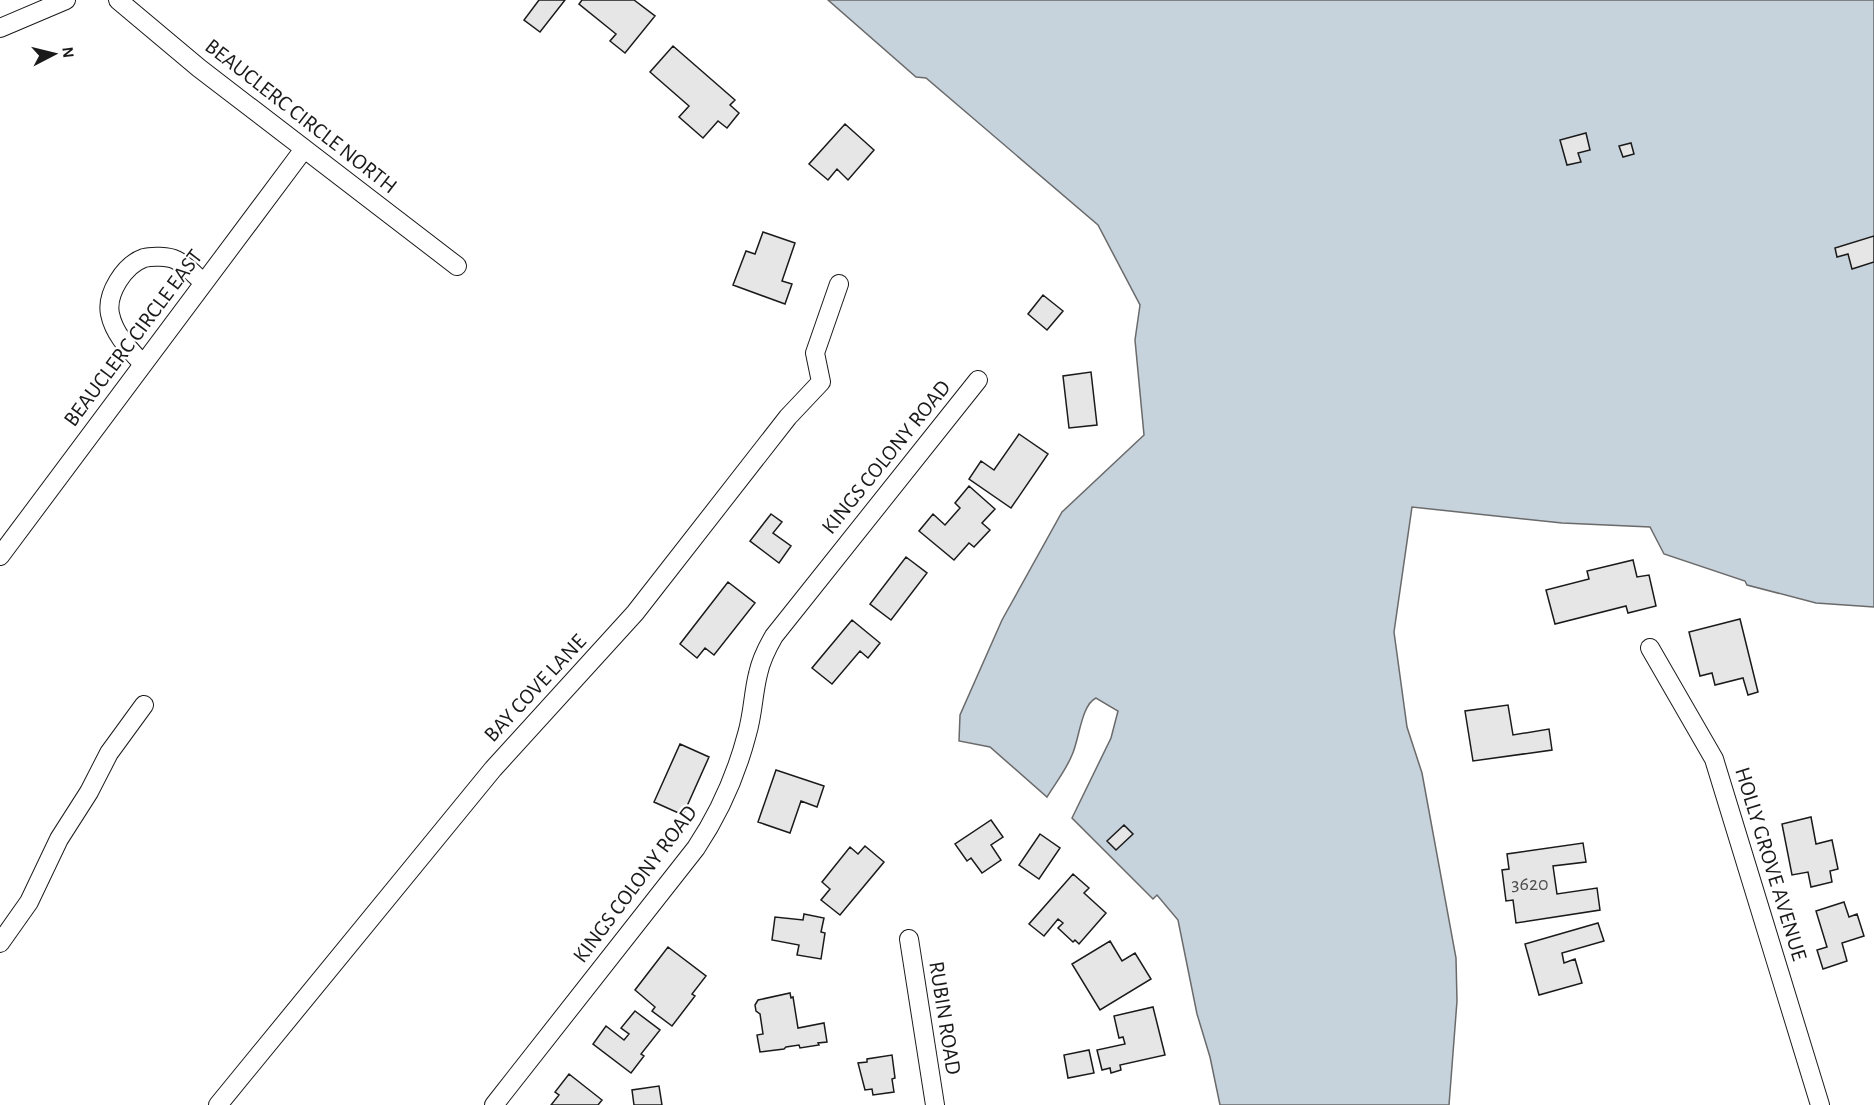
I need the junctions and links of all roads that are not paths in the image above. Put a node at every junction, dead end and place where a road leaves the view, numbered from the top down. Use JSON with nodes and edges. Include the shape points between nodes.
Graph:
{"nodes":[{"id":1,"x":66,"y":0,"type":"edge"},
{"id":2,"x":118,"y":0,"type":"edge"},
{"id":3,"x":0,"y":28,"type":"edge"},
{"id":4,"x":304,"y":149,"type":"junction"},
{"id":5,"x":457,"y":266,"type":"dead end"},
{"id":6,"x":204,"y":283,"type":"junction"},
{"id":7,"x":839,"y":284,"type":"dead end"},
{"id":8,"x":143,"y":363,"type":"junction"},
{"id":9,"x":978,"y":380,"type":"dead end"},
{"id":10,"x":0,"y":556,"type":"edge"},
{"id":11,"x":1650,"y":648,"type":"dead end"},
{"id":12,"x":144,"y":705,"type":"dead end"},
{"id":13,"x":909,"y":939,"type":"dead end"},
{"id":14,"x":0,"y":943,"type":"edge"},
{"id":15,"x":218,"y":1105,"type":"edge"},
{"id":16,"x":494,"y":1105,"type":"edge"},
{"id":17,"x":934,"y":1105,"type":"edge"},
{"id":18,"x":1820,"y":1105,"type":"edge"}],
"edges":[{"from":1,"to":3,"type":"street"},
{"from":2,"to":4,"type":"street","name":"BEAUCLERC CIRCLE NORTH"},
{"from":4,"to":5,"type":"street","name":"BEAUCLERC CIRCLE NORTH"},
{"from":4,"to":6,"type":"street","name":"BEAUCLERC CIRCLE EAST"},
{"from":6,"to":8,"type":"street","name":"BEAUCLERC CIRCLE EAST"},
{"from":6,"to":8,"type":"street","via":[[176,260],[159,257],[144,258],[116,284],[110,300],[116,332]]},
{"from":7,"to":15,"type":"street","name":"BAY COVE LANE","via":[[815,353],[821,382],[788,417],[635,613],[493,769]]},
{"from":8,"to":10,"type":"street","name":"BEAUCLERC CIRCLE EAST"},
{"from":9,"to":16,"type":"street","name":"KINGS COLONY ROAD","via":[[774,636],[761,662],[734,778],[710,826]]},
{"from":11,"to":18,"type":"street","name":"HOLLY GROVE AVENUE","via":[[1714,759]]},
{"from":12,"to":14,"type":"street","via":[[109,753],[59,838],[29,902]]},
{"from":13,"to":17,"type":"street","name":"RUBIN ROAD"}]}
